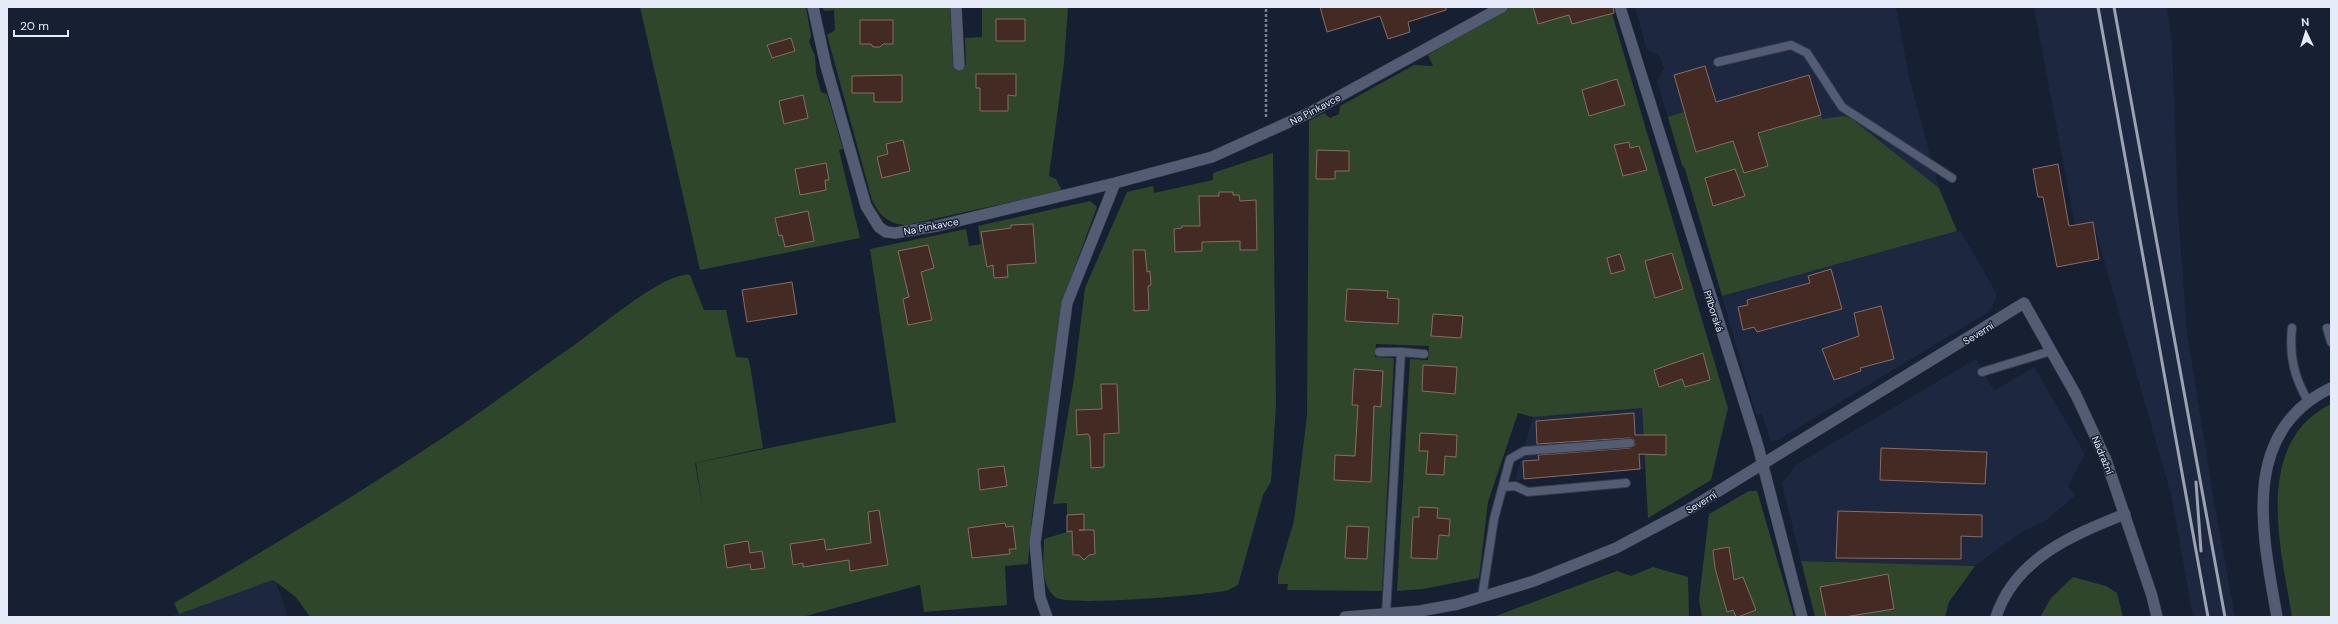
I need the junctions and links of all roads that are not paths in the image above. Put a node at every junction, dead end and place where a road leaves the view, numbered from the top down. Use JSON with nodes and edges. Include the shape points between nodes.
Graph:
{"nodes":[{"id":1,"x":812,"y":7,"type":"edge"},
{"id":2,"x":956,"y":7,"type":"edge"},
{"id":3,"x":1502,"y":7,"type":"edge"},
{"id":4,"x":1620,"y":7,"type":"edge"},
{"id":5,"x":1718,"y":62,"type":"dead end"},
{"id":6,"x":960,"y":65,"type":"dead end"},
{"id":7,"x":1952,"y":178,"type":"dead end"},
{"id":8,"x":1115,"y":183,"type":"junction"},
{"id":9,"x":2024,"y":303,"type":"joint"},
{"id":10,"x":2292,"y":328,"type":"dead end"},
{"id":11,"x":2327,"y":328,"type":"dead end"},
{"id":12,"x":2331,"y":342,"type":"edge"},
{"id":13,"x":2051,"y":351,"type":"junction"},
{"id":14,"x":1379,"y":352,"type":"dead end"},
{"id":15,"x":1401,"y":352,"type":"junction"},
{"id":16,"x":1424,"y":354,"type":"dead end"},
{"id":17,"x":1982,"y":372,"type":"dead end"},
{"id":18,"x":2331,"y":388,"type":"edge"},
{"id":19,"x":2308,"y":401,"type":"junction"},
{"id":20,"x":1630,"y":443,"type":"dead end"},
{"id":21,"x":1761,"y":464,"type":"junction"},
{"id":22,"x":1626,"y":483,"type":"dead end"},
{"id":23,"x":1502,"y":487,"type":"junction"},
{"id":24,"x":2125,"y":514,"type":"junction"},
{"id":25,"x":1482,"y":597,"type":"junction"},
{"id":26,"x":1386,"y":614,"type":"junction"},
{"id":27,"x":1047,"y":617,"type":"edge"},
{"id":28,"x":1345,"y":617,"type":"edge"},
{"id":29,"x":1802,"y":617,"type":"edge"},
{"id":30,"x":1996,"y":617,"type":"edge"},
{"id":31,"x":2157,"y":617,"type":"edge"},
{"id":32,"x":2277,"y":617,"type":"edge"}],
"edges":[{"from":1,"to":8,"type":"street","name":"Na Pinkavce","via":[[866,206],[878,227],[886,232],[937,226]]},
{"from":2,"to":6,"type":"street"},
{"from":3,"to":8,"type":"street","name":"Na Pinkavce","via":[[1309,113],[1271,131],[1212,157]]},
{"from":4,"to":21,"type":"street","name":"Příborská","via":[[1758,446]]},
{"from":5,"to":7,"type":"lane","via":[[1791,46],[1802,50],[1807,53],[1842,107]]},
{"from":8,"to":27,"type":"street","via":[[1067,303],[1035,543],[1040,597]]},
{"from":9,"to":13,"type":"street","name":"Nádražní"},
{"from":9,"to":21,"type":"street","name":"Severní"},
{"from":10,"to":19,"type":"lane","via":[[2293,368]]},
{"from":11,"to":12,"type":"lane"},
{"from":13,"to":17,"type":"lane"},
{"from":13,"to":24,"type":"street","name":"Nádražní","via":[[2076,395],[2106,460]]},
{"from":14,"to":15,"type":"lane"},
{"from":15,"to":16,"type":"lane"},
{"from":15,"to":26,"type":"lane"},
{"from":18,"to":19,"type":"street"},
{"from":19,"to":32,"type":"street","via":[[2289,420],[2275,442],[2266,468],[2263,491],[2265,541]]},
{"from":20,"to":23,"type":"lane","via":[[1524,451],[1510,459]]},
{"from":21,"to":25,"type":"street","name":"Severní","via":[[1686,511],[1616,548],[1554,574]]},
{"from":21,"to":29,"type":"street","name":"Příborská"},
{"from":22,"to":23,"type":"lane","via":[[1528,492],[1515,486]]},
{"from":23,"to":25,"type":"lane","via":[[1494,519]]},
{"from":24,"to":30,"type":"street","via":[[2088,529],[2036,558],[2008,590]]},
{"from":24,"to":31,"type":"street","name":"Nádražní"},
{"from":25,"to":26,"type":"street","name":"Severní","via":[[1440,608]]},
{"from":26,"to":28,"type":"street","name":"Severní"}]}
